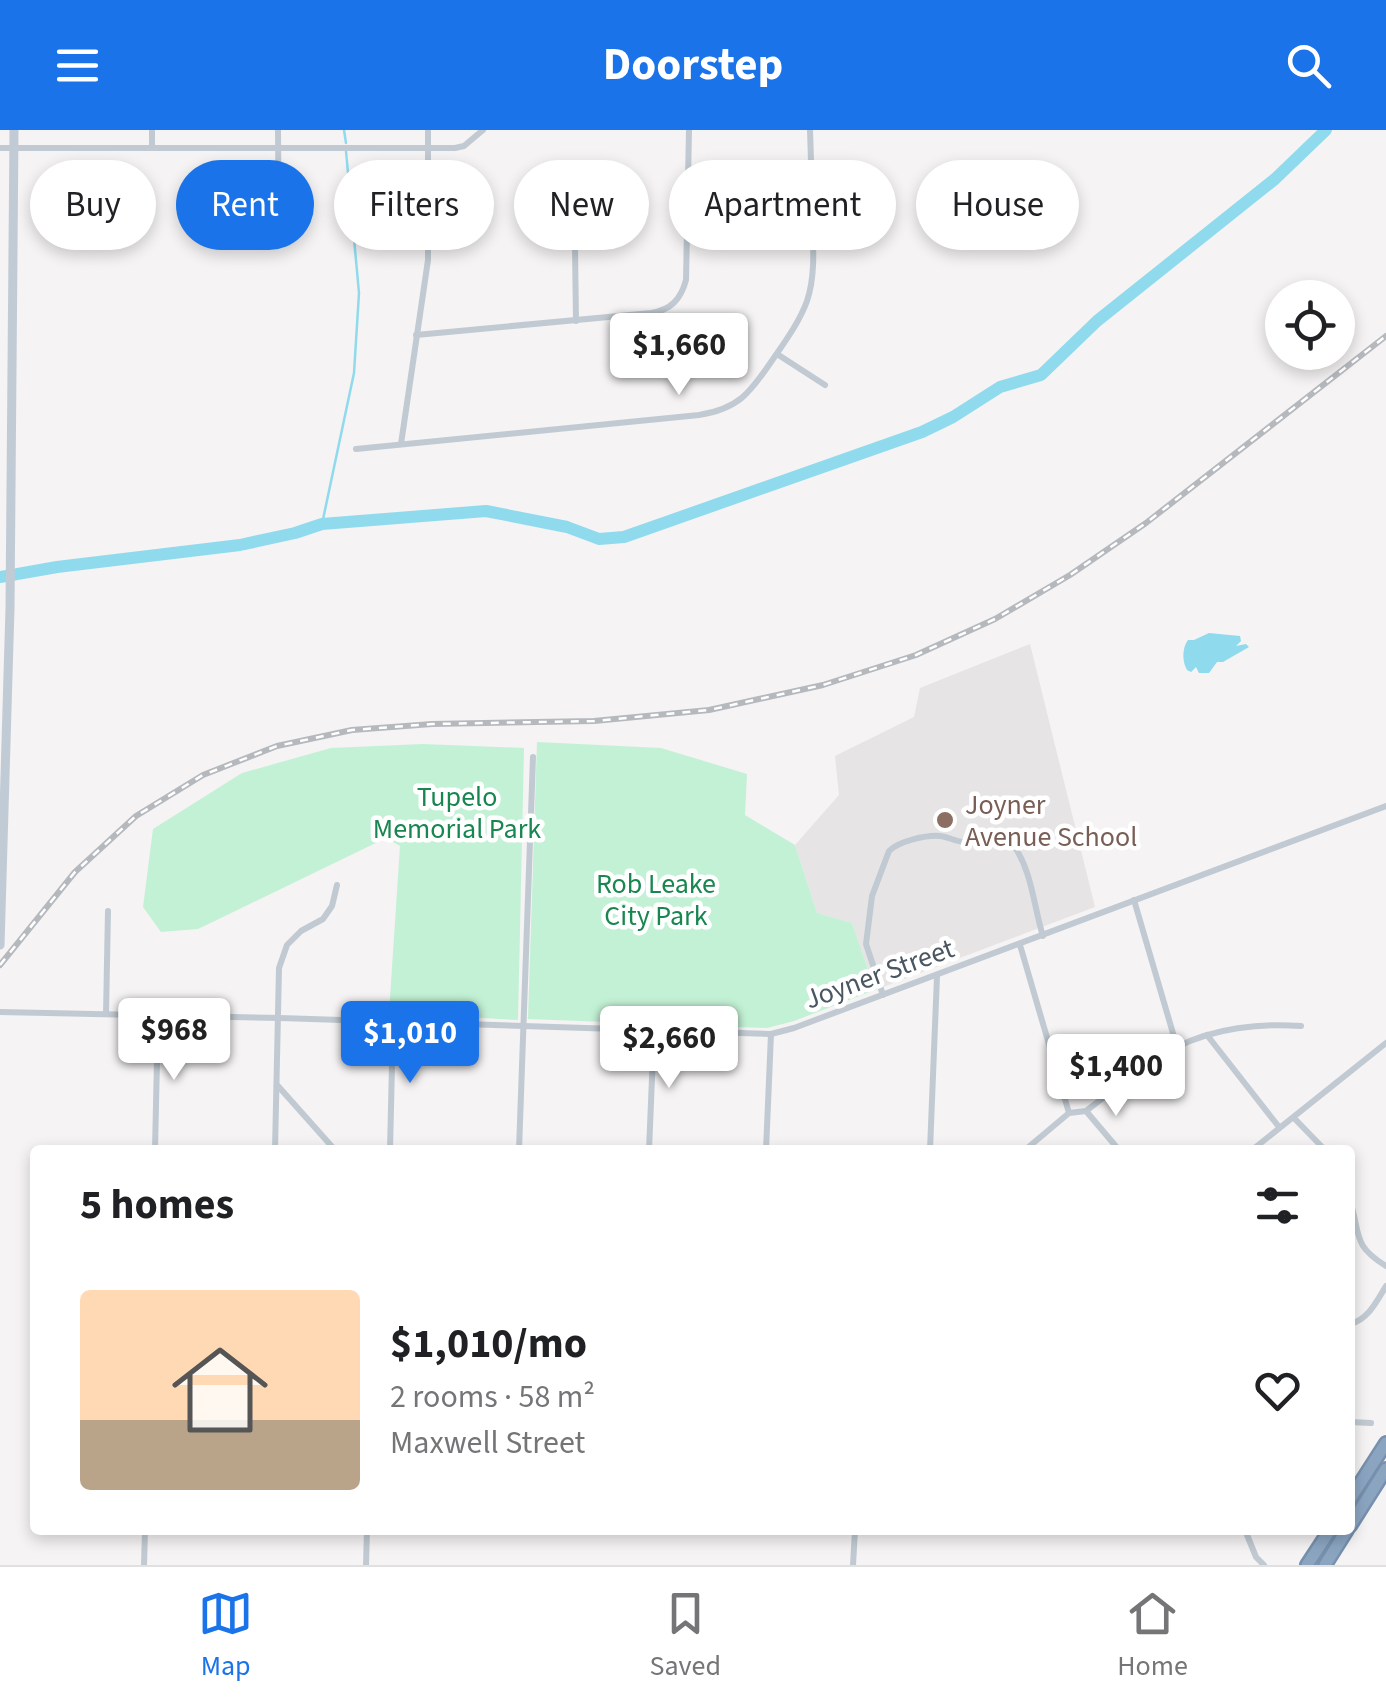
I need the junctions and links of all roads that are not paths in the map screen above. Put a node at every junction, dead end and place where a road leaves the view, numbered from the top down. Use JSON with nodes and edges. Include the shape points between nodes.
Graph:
{"nodes":[{"id":1,"x":14,"y":130,"type":"edge"},
{"id":2,"x":152,"y":130,"type":"edge"},
{"id":3,"x":278,"y":130,"type":"edge"},
{"id":4,"x":428,"y":130,"type":"edge"},
{"id":5,"x":483,"y":130,"type":"edge"},
{"id":6,"x":689,"y":130,"type":"edge"},
{"id":7,"x":810,"y":130,"type":"edge"},
{"id":8,"x":152,"y":146,"type":"junction"},
{"id":9,"x":0,"y":148,"type":"edge"},
{"id":10,"x":428,"y":148,"type":"junction"},
{"id":11,"x":14,"y":149,"type":"junction"},
{"id":12,"x":278,"y":149,"type":"junction"},
{"id":13,"x":278,"y":160,"type":"edge"},
{"id":14,"x":575,"y":250,"type":"edge"},
{"id":15,"x":0,"y":256,"type":"edge"},
{"id":16,"x":14,"y":256,"type":"junction"},
{"id":17,"x":576,"y":321,"type":"junction"},
{"id":18,"x":416,"y":335,"type":"junction"},
{"id":19,"x":777,"y":354,"type":"junction"},
{"id":20,"x":825,"y":385,"type":"dead end"},
{"id":21,"x":400,"y":444,"type":"junction"},
{"id":22,"x":356,"y":449,"type":"dead end"},
{"id":23,"x":533,"y":757,"type":"dead end"},
{"id":24,"x":1386,"y":806,"type":"edge"},
{"id":25,"x":337,"y":885,"type":"dead end"},
{"id":26,"x":1134,"y":900,"type":"junction"},
{"id":27,"x":0,"y":909,"type":"edge"},
{"id":28,"x":108,"y":911,"type":"dead end"},
{"id":29,"x":1042,"y":936,"type":"junction"},
{"id":30,"x":1020,"y":945,"type":"junction"},
{"id":31,"x":0,"y":946,"type":"edge"},
{"id":32,"x":937,"y":976,"type":"junction"},
{"id":33,"x":883,"y":995,"type":"junction"},
{"id":34,"x":0,"y":1012,"type":"edge"},
{"id":35,"x":106,"y":1014,"type":"junction"},
{"id":36,"x":158,"y":1016,"type":"junction"},
{"id":37,"x":280,"y":1018,"type":"junction"},
{"id":38,"x":393,"y":1022,"type":"junction"},
{"id":39,"x":523,"y":1026,"type":"junction"},
{"id":40,"x":1300,"y":1026,"type":"dead end"},
{"id":41,"x":654,"y":1030,"type":"junction"},
{"id":42,"x":771,"y":1034,"type":"junction"},
{"id":43,"x":1207,"y":1034,"type":"junction"},
{"id":44,"x":1386,"y":1043,"type":"edge"},
{"id":45,"x":1177,"y":1047,"type":"junction"},
{"id":46,"x":277,"y":1085,"type":"junction"},
{"id":47,"x":1086,"y":1111,"type":"junction"},
{"id":48,"x":1069,"y":1113,"type":"junction"},
{"id":49,"x":1294,"y":1118,"type":"junction"},
{"id":50,"x":1280,"y":1128,"type":"junction"},
{"id":51,"x":154,"y":1145,"type":"edge"},
{"id":52,"x":276,"y":1145,"type":"edge"},
{"id":53,"x":331,"y":1145,"type":"edge"},
{"id":54,"x":390,"y":1145,"type":"edge"},
{"id":55,"x":519,"y":1145,"type":"edge"},
{"id":56,"x":648,"y":1145,"type":"edge"},
{"id":57,"x":766,"y":1145,"type":"edge"},
{"id":58,"x":930,"y":1145,"type":"edge"},
{"id":59,"x":1032,"y":1145,"type":"edge"},
{"id":60,"x":1115,"y":1145,"type":"edge"},
{"id":61,"x":1258,"y":1145,"type":"edge"},
{"id":62,"x":1320,"y":1145,"type":"edge"},
{"id":63,"x":1355,"y":1219,"type":"edge"},
{"id":64,"x":1386,"y":1266,"type":"edge"},
{"id":65,"x":1386,"y":1286,"type":"edge"},
{"id":66,"x":1355,"y":1323,"type":"edge"},
{"id":67,"x":1355,"y":1422,"type":"edge"},
{"id":68,"x":1370,"y":1423,"type":"dead end"},
{"id":69,"x":1386,"y":1443,"type":"edge"},
{"id":70,"x":1386,"y":1469,"type":"edge"},
{"id":71,"x":1355,"y":1490,"type":"edge"},
{"id":72,"x":1355,"y":1518,"type":"edge"},
{"id":73,"x":145,"y":1535,"type":"edge"},
{"id":74,"x":367,"y":1535,"type":"edge"},
{"id":75,"x":856,"y":1535,"type":"edge"},
{"id":76,"x":1247,"y":1535,"type":"edge"},
{"id":77,"x":1327,"y":1535,"type":"edge"},
{"id":78,"x":1344,"y":1535,"type":"edge"},
{"id":79,"x":1260,"y":1564,"type":"edge"},
{"id":80,"x":144,"y":1565,"type":"edge"},
{"id":81,"x":366,"y":1565,"type":"edge"},
{"id":82,"x":853,"y":1565,"type":"edge"},
{"id":83,"x":1311,"y":1565,"type":"edge"},
{"id":84,"x":1325,"y":1565,"type":"edge"}],
"edges":[{"from":1,"to":11,"type":"street"},
{"from":2,"to":8,"type":"street"},
{"from":3,"to":12,"type":"street"},
{"from":4,"to":10,"type":"street"},
{"from":5,"to":10,"type":"street","via":[[460,147]]},
{"from":6,"to":17,"type":"street","via":[[681,294],[659,312]]},
{"from":7,"to":19,"type":"street","via":[[812,278],[802,312]]},
{"from":8,"to":11,"type":"street"},
{"from":8,"to":12,"type":"street"},
{"from":9,"to":11,"type":"street"},
{"from":10,"to":12,"type":"street"},
{"from":10,"to":18,"type":"street","via":[[429,253]]},
{"from":11,"to":16,"type":"street"},
{"from":12,"to":13,"type":"street"},
{"from":14,"to":17,"type":"street"},
{"from":15,"to":16,"type":"street"},
{"from":16,"to":27,"type":"street"},
{"from":17,"to":18,"type":"street"},
{"from":18,"to":21,"type":"street"},
{"from":19,"to":20,"type":"street"},
{"from":19,"to":21,"type":"street","via":[[749,392],[719,411]]},
{"from":21,"to":22,"type":"street"},
{"from":23,"to":39,"type":"street"},
{"from":24,"to":26,"type":"street","name":"Joyner Street"},
{"from":25,"to":37,"type":"street","via":[[323,919],[287,945],[279,968]]},
{"from":26,"to":29,"type":"street","name":"Joyner Street"},
{"from":26,"to":45,"type":"street"},
{"from":27,"to":31,"type":"street"},
{"from":28,"to":35,"type":"street"},
{"from":29,"to":30,"type":"street","name":"Joyner Street"},
{"from":29,"to":33,"type":"street","via":[[1016,850],[1003,837],[970,843],[932,836],[894,846],[872,896],[866,944]]},
{"from":30,"to":32,"type":"street","name":"Joyner Street"},
{"from":30,"to":48,"type":"street"},
{"from":32,"to":33,"type":"street","name":"Joyner Street"},
{"from":32,"to":58,"type":"street"},
{"from":33,"to":42,"type":"street","name":"Joyner Street"},
{"from":34,"to":35,"type":"street","name":"Joyner Street"},
{"from":35,"to":36,"type":"street","name":"Joyner Street"},
{"from":36,"to":37,"type":"street","name":"Joyner Street"},
{"from":36,"to":51,"type":"street"},
{"from":37,"to":38,"type":"street","name":"Joyner Street"},
{"from":37,"to":46,"type":"street"},
{"from":38,"to":39,"type":"street","name":"Joyner Street"},
{"from":38,"to":54,"type":"street"},
{"from":39,"to":41,"type":"street","name":"Joyner Street"},
{"from":39,"to":55,"type":"street"},
{"from":40,"to":43,"type":"street"},
{"from":41,"to":42,"type":"street","name":"Joyner Street"},
{"from":41,"to":56,"type":"street"},
{"from":42,"to":57,"type":"street"},
{"from":43,"to":45,"type":"street"},
{"from":43,"to":50,"type":"street"},
{"from":44,"to":49,"type":"street"},
{"from":45,"to":47,"type":"street"},
{"from":46,"to":52,"type":"street"},
{"from":46,"to":53,"type":"street"},
{"from":47,"to":48,"type":"street"},
{"from":47,"to":60,"type":"street"},
{"from":48,"to":59,"type":"street"},
{"from":49,"to":50,"type":"street"},
{"from":49,"to":62,"type":"street"},
{"from":50,"to":61,"type":"street"},
{"from":63,"to":64,"type":"street","via":[[1363,1248]]},
{"from":65,"to":66,"type":"street"},
{"from":67,"to":68,"type":"street"},
{"from":69,"to":71,"type":"highway"},
{"from":70,"to":72,"type":"highway"},
{"from":73,"to":80,"type":"street"},
{"from":74,"to":81,"type":"street"},
{"from":75,"to":82,"type":"street"},
{"from":76,"to":79,"type":"street"},
{"from":77,"to":83,"type":"highway"},
{"from":78,"to":84,"type":"highway"}]}
